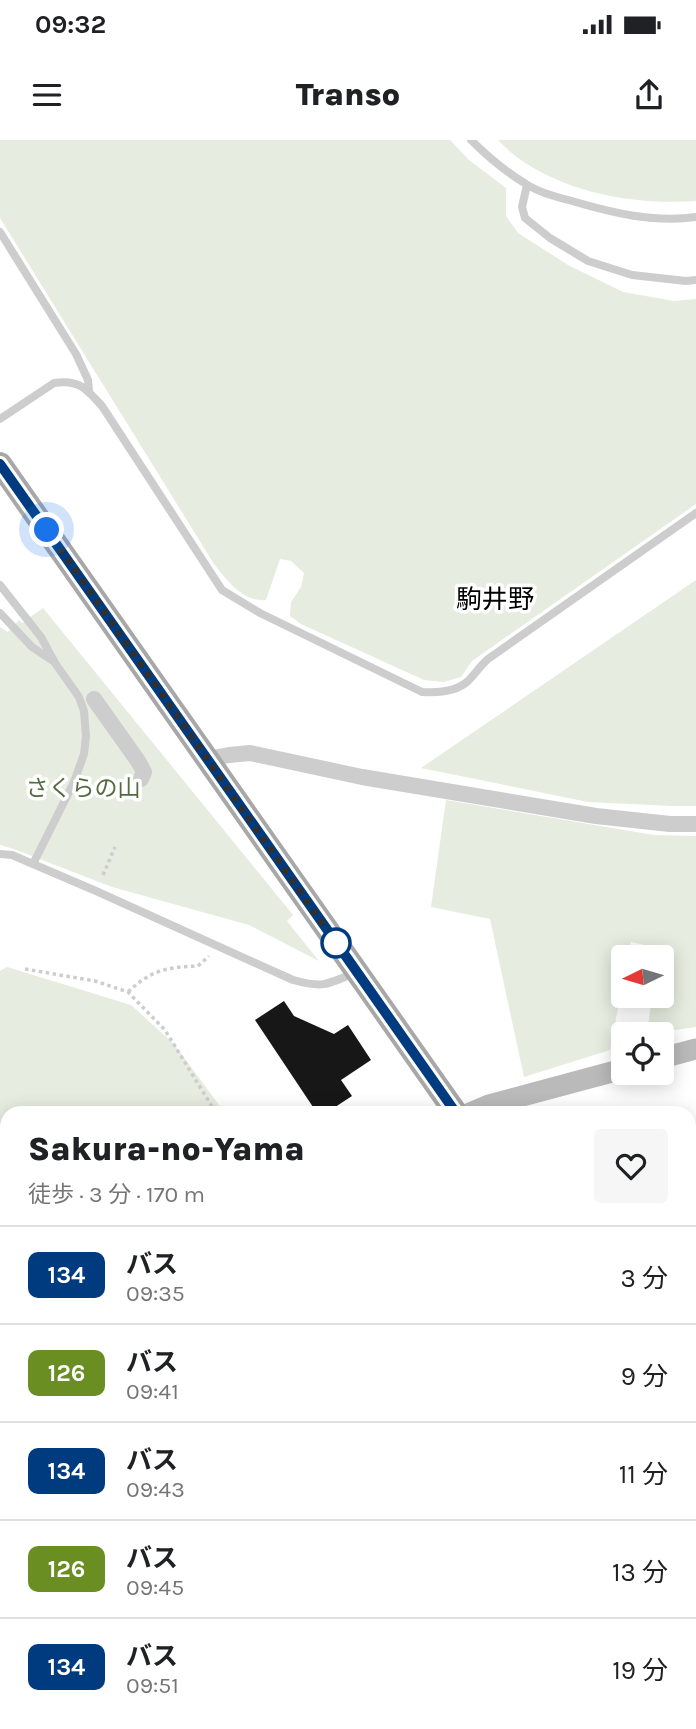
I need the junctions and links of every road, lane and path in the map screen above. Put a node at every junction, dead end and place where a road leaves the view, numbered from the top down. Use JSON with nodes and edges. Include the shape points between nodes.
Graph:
{"nodes":[{"id":1,"x":471,"y":140,"type":"edge"},
{"id":2,"x":527,"y":185,"type":"junction"},
{"id":3,"x":696,"y":218,"type":"edge"},
{"id":4,"x":0,"y":232,"type":"edge"},
{"id":5,"x":696,"y":280,"type":"edge"},
{"id":6,"x":89,"y":391,"type":"junction"},
{"id":7,"x":0,"y":419,"type":"edge"},
{"id":8,"x":0,"y":464,"type":"edge"},
{"id":9,"x":696,"y":513,"type":"edge"},
{"id":10,"x":0,"y":584,"type":"edge"},
{"id":11,"x":0,"y":614,"type":"edge"},
{"id":12,"x":55,"y":663,"type":"junction"},
{"id":13,"x":94,"y":699,"type":"dead end"},
{"id":14,"x":208,"y":759,"type":"junction"},
{"id":15,"x":141,"y":779,"type":"dead end"},
{"id":16,"x":696,"y":824,"type":"edge"},
{"id":17,"x":115,"y":847,"type":"dead end"},
{"id":18,"x":0,"y":854,"type":"edge"},
{"id":19,"x":33,"y":864,"type":"junction"},
{"id":20,"x":103,"y":876,"type":"dead end"},
{"id":21,"x":209,"y":956,"type":"dead end"},
{"id":22,"x":26,"y":969,"type":"dead end"},
{"id":23,"x":357,"y":972,"type":"junction"},
{"id":24,"x":128,"y":992,"type":"junction"},
{"id":25,"x":696,"y":1049,"type":"edge"},
{"id":26,"x":674,"y":1055,"type":"edge"},
{"id":27,"x":611,"y":1072,"type":"edge"},
{"id":28,"x":212,"y":1106,"type":"edge"},
{"id":29,"x":451,"y":1106,"type":"edge"},
{"id":30,"x":487,"y":1106,"type":"edge"}],
"edges":[{"from":1,"to":2,"type":"lane"},
{"from":2,"to":3,"type":"lane","via":[[609,212],[644,218]]},
{"from":2,"to":5,"type":"lane","via":[[522,207],[525,218],[588,261],[632,275]]},
{"from":4,"to":6,"type":"lane","via":[[76,354]]},
{"from":6,"to":7,"type":"lane","via":[[76,383],[54,383]]},
{"from":6,"to":9,"type":"lane","via":[[222,590],[422,692],[461,686],[488,659]]},
{"from":8,"to":14,"type":"main road"},
{"from":10,"to":12,"type":"lane"},
{"from":11,"to":12,"type":"lane"},
{"from":12,"to":19,"type":"lane","via":[[79,697],[86,736],[74,782]]},
{"from":13,"to":15,"type":"street","via":[[138,761],[144,772]]},
{"from":14,"to":16,"type":"street","via":[[250,753],[596,816]]},
{"from":14,"to":23,"type":"main road"},
{"from":17,"to":20,"type":"path"},
{"from":18,"to":19,"type":"lane"},
{"from":19,"to":23,"type":"lane","via":[[293,980],[314,986]]},
{"from":21,"to":24,"type":"path","via":[[198,966],[172,967],[144,977]]},
{"from":22,"to":24,"type":"path"},
{"from":23,"to":29,"type":"main road"},
{"from":24,"to":28,"type":"path","via":[[165,1030]]},
{"from":25,"to":26,"type":"street"},
{"from":27,"to":30,"type":"street"}]}
